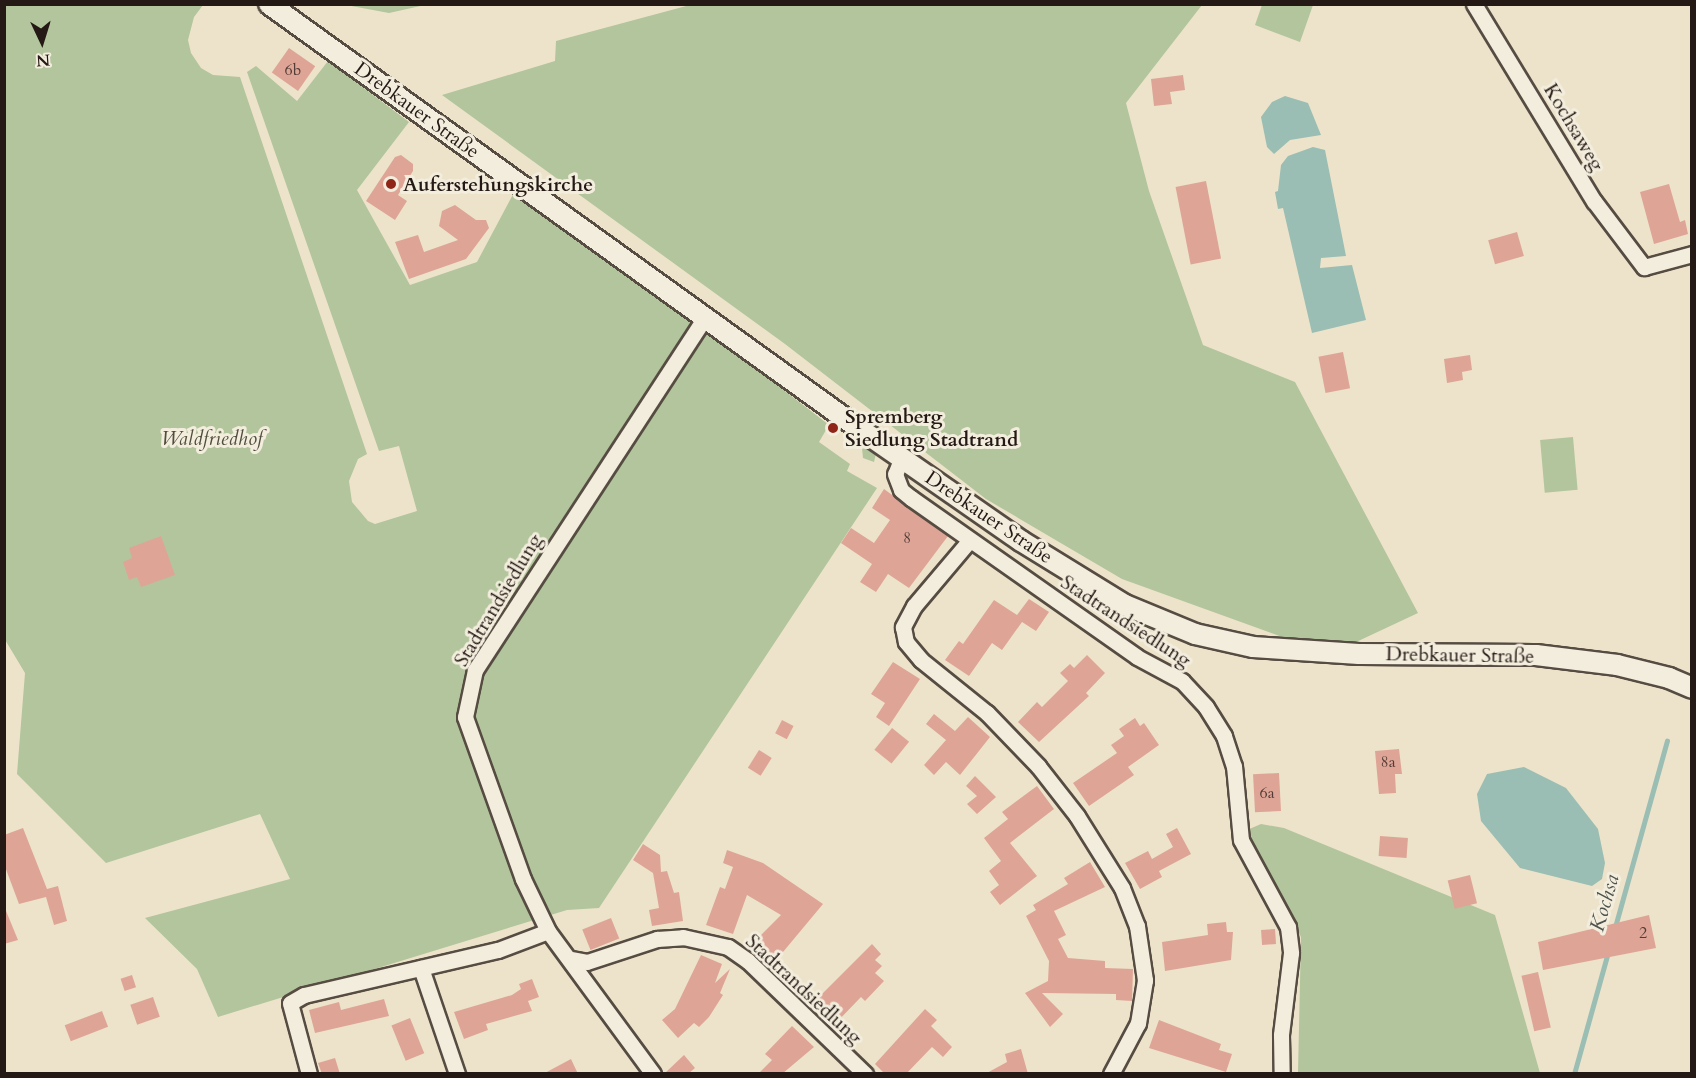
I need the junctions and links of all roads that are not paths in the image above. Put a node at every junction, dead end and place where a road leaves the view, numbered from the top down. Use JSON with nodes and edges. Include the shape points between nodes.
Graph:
{"nodes":[{"id":1,"x":268,"y":4,"type":"edge"},
{"id":2,"x":1474,"y":4,"type":"edge"},
{"id":3,"x":1692,"y":254,"type":"edge"},
{"id":4,"x":705,"y":317,"type":"junction"},
{"id":5,"x":902,"y":457,"type":"junction"},
{"id":6,"x":969,"y":541,"type":"junction"},
{"id":7,"x":1692,"y":688,"type":"edge"},
{"id":8,"x":548,"y":931,"type":"junction"},
{"id":9,"x":572,"y":959,"type":"junction"},
{"id":10,"x":421,"y":968,"type":"junction"},
{"id":11,"x":309,"y":1074,"type":"edge"},
{"id":12,"x":457,"y":1074,"type":"edge"},
{"id":13,"x":653,"y":1074,"type":"edge"},
{"id":14,"x":864,"y":1074,"type":"edge"},
{"id":15,"x":1111,"y":1074,"type":"edge"},
{"id":16,"x":1282,"y":1074,"type":"edge"}],
"edges":[{"from":1,"to":4,"type":"street","name":"Drebkauer Straße"},
{"from":2,"to":3,"type":"street","name":"Kochsaweg","via":[[1594,201],[1644,267]]},
{"from":4,"to":5,"type":"street","name":"Drebkauer Straße"},
{"from":4,"to":8,"type":"street","name":"Stadtrandsiedlung","via":[[508,617],[475,670],[467,699],[465,717],[499,816]]},
{"from":5,"to":6,"type":"street","name":"Stadtrandsiedlung","via":[[895,470],[901,490]]},
{"from":5,"to":7,"type":"street","name":"Drebkauer Straße","via":[[1022,541],[1125,605],[1195,634],[1253,647],[1359,654],[1536,655],[1617,665]]},
{"from":6,"to":15,"type":"street","via":[[914,606],[903,627],[906,642],[921,660],[987,713],[1038,766],[1083,825],[1122,888],[1137,926],[1145,980],[1138,1023]]},
{"from":6,"to":16,"type":"street","name":"Stadtrandsiedlung","via":[[1137,657],[1182,681],[1206,707],[1224,736],[1234,766],[1241,840],[1288,927],[1291,953],[1281,1035]]},
{"from":8,"to":9,"type":"street","name":"Stadtrandsiedlung"},
{"from":8,"to":10,"type":"street","via":[[498,950]]},
{"from":9,"to":13,"type":"street","name":"Stadtrandsiedlung"},
{"from":9,"to":14,"type":"street","name":"Stadtrandsiedlung","via":[[587,962],[657,939],[683,937],[728,947],[748,961]]},
{"from":10,"to":11,"type":"street","via":[[304,995],[290,1003]]},
{"from":10,"to":12,"type":"street"}]}
